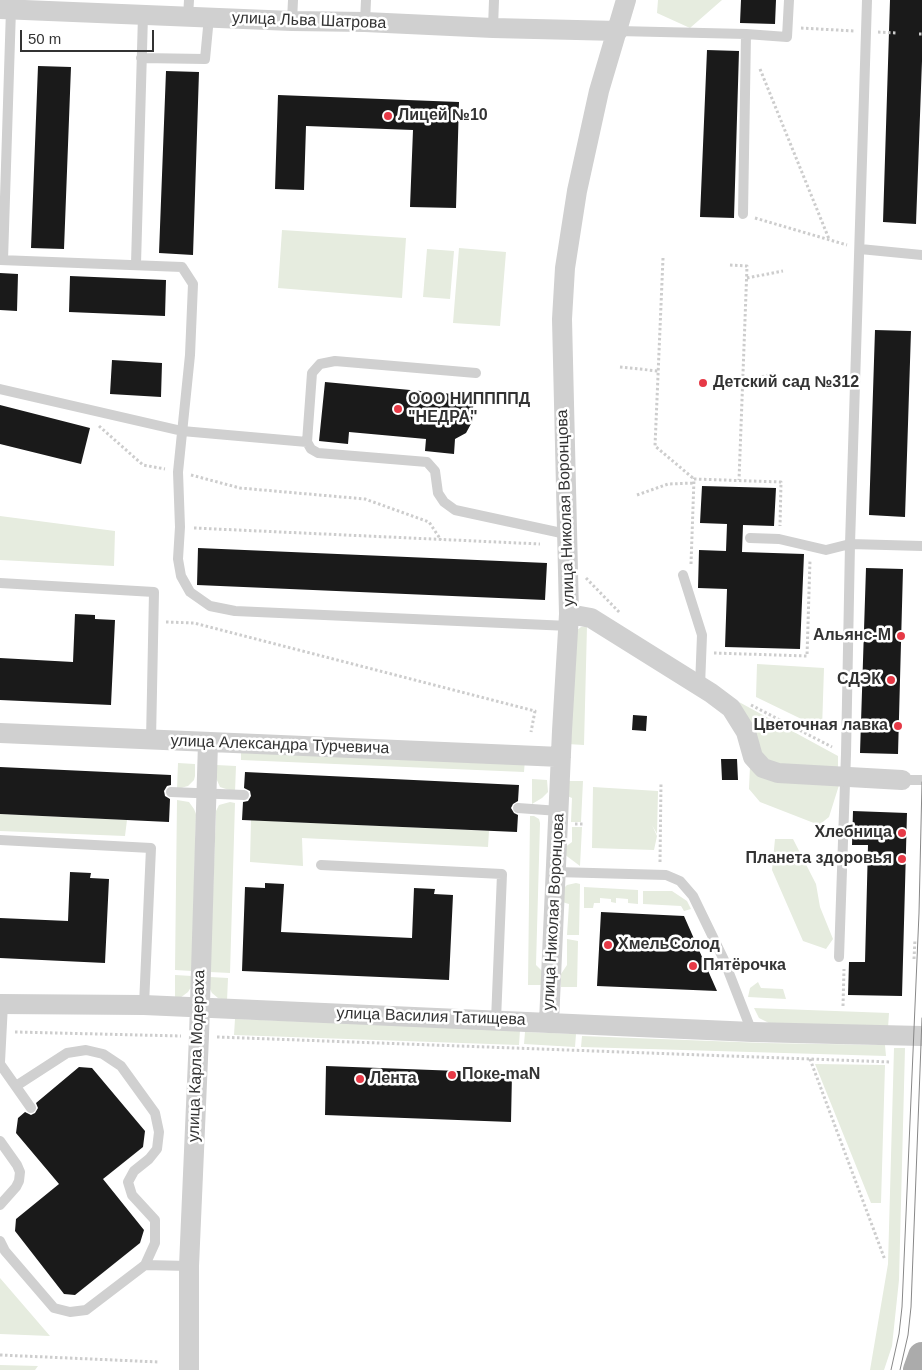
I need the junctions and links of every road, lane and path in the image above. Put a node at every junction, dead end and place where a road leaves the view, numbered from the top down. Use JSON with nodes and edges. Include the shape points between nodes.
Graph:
{"nodes":[{"id":1,"x":293,"y":0,"type":"edge"},
{"id":2,"x":366,"y":0,"type":"edge"},
{"id":3,"x":494,"y":0,"type":"edge"},
{"id":4,"x":626,"y":0,"type":"edge"},
{"id":5,"x":789,"y":0,"type":"edge"},
{"id":6,"x":868,"y":0,"type":"edge"},
{"id":7,"x":60,"y":5,"type":"edge"},
{"id":8,"x":188,"y":8,"type":"edge"},
{"id":9,"x":6,"y":9,"type":"edge"},
{"id":10,"x":143,"y":15,"type":"junction"},
{"id":11,"x":209,"y":18,"type":"junction"},
{"id":12,"x":292,"y":22,"type":"junction"},
{"id":13,"x":365,"y":22,"type":"junction"},
{"id":14,"x":788,"y":27,"type":"junction"},
{"id":15,"x":493,"y":28,"type":"junction"},
{"id":16,"x":618,"y":31,"type":"junction"},
{"id":17,"x":867,"y":31,"type":"junction"},
{"id":18,"x":746,"y":34,"type":"junction"},
{"id":19,"x":141,"y":58,"type":"junction"},
{"id":20,"x":743,"y":214,"type":"joint"},
{"id":21,"x":829,"y":239,"type":"junction"},
{"id":22,"x":860,"y":249,"type":"junction"},
{"id":23,"x":922,"y":254,"type":"edge"},
{"id":24,"x":662,"y":258,"type":"dead end"},
{"id":25,"x":2,"y":260,"type":"edge"},
{"id":26,"x":136,"y":264,"type":"junction"},
{"id":27,"x":730,"y":265,"type":"dead end"},
{"id":28,"x":783,"y":271,"type":"dead end"},
{"id":29,"x":747,"y":278,"type":"junction"},
{"id":30,"x":620,"y":367,"type":"dead end"},
{"id":31,"x":658,"y":371,"type":"junction"},
{"id":32,"x":476,"y":373,"type":"dead end"},
{"id":33,"x":775,"y":373,"type":"dead end"},
{"id":34,"x":743,"y":383,"type":"junction"},
{"id":35,"x":0,"y":389,"type":"edge"},
{"id":36,"x":77,"y":407,"type":"junction"},
{"id":37,"x":182,"y":431,"type":"junction"},
{"id":38,"x":307,"y":442,"type":"junction"},
{"id":39,"x":178,"y":472,"type":"junction"},
{"id":40,"x":739,"y":480,"type":"junction"},
{"id":41,"x":694,"y":481,"type":"junction"},
{"id":42,"x":637,"y":495,"type":"dead end"},
{"id":43,"x":180,"y":528,"type":"junction"},
{"id":44,"x":750,"y":538,"type":"dead end"},
{"id":45,"x":566,"y":539,"type":"junction"},
{"id":46,"x":779,"y":539,"type":"junction"},
{"id":47,"x":442,"y":540,"type":"junction"},
{"id":48,"x":850,"y":544,"type":"junction"},
{"id":49,"x":810,"y":546,"type":"junction"},
{"id":50,"x":922,"y":546,"type":"edge"},
{"id":51,"x":683,"y":575,"type":"joint"},
{"id":52,"x":584,"y":576,"type":"dead end"},
{"id":53,"x":0,"y":584,"type":"edge"},
{"id":54,"x":623,"y":616,"type":"dead end"},
{"id":55,"x":569,"y":620,"type":"junction"},
{"id":56,"x":154,"y":621,"type":"junction"},
{"id":57,"x":701,"y":653,"type":"junction"},
{"id":58,"x":700,"y":686,"type":"junction"},
{"id":59,"x":750,"y":704,"type":"dead end"},
{"id":60,"x":0,"y":732,"type":"edge"},
{"id":61,"x":531,"y":732,"type":"dead end"},
{"id":62,"x":150,"y":740,"type":"junction"},
{"id":63,"x":208,"y":743,"type":"junction"},
{"id":64,"x":846,"y":754,"type":"junction"},
{"id":65,"x":561,"y":757,"type":"junction"},
{"id":66,"x":845,"y":778,"type":"junction"},
{"id":67,"x":912,"y":780,"type":"edge"},
{"id":68,"x":661,"y":782,"type":"dead end"},
{"id":69,"x":170,"y":792,"type":"dead end"},
{"id":70,"x":206,"y":794,"type":"junction"},
{"id":71,"x":244,"y":795,"type":"dead end"},
{"id":72,"x":518,"y":808,"type":"dead end"},
{"id":73,"x":559,"y":811,"type":"junction"},
{"id":74,"x":0,"y":840,"type":"edge"},
{"id":75,"x":321,"y":864,"type":"dead end"},
{"id":76,"x":556,"y":872,"type":"junction"},
{"id":77,"x":659,"y":875,"type":"junction"},
{"id":78,"x":915,"y":939,"type":"dead end"},
{"id":79,"x":839,"y":957,"type":"joint"},
{"id":80,"x":914,"y":959,"type":"dead end"},
{"id":81,"x":2,"y":1004,"type":"edge"},
{"id":82,"x":144,"y":1005,"type":"junction"},
{"id":83,"x":843,"y":1006,"type":"dead end"},
{"id":84,"x":199,"y":1008,"type":"junction"},
{"id":85,"x":496,"y":1020,"type":"junction"},
{"id":86,"x":550,"y":1022,"type":"junction"},
{"id":87,"x":2,"y":1031,"type":"junction"},
{"id":88,"x":752,"y":1032,"type":"junction"},
{"id":89,"x":199,"y":1036,"type":"junction"},
{"id":90,"x":922,"y":1036,"type":"edge"},
{"id":91,"x":810,"y":1059,"type":"junction"},
{"id":92,"x":891,"y":1062,"type":"dead end"},
{"id":93,"x":0,"y":1063,"type":"edge"},
{"id":94,"x":16,"y":1086,"type":"junction"},
{"id":95,"x":31,"y":1108,"type":"dead end"},
{"id":96,"x":0,"y":1141,"type":"edge"},
{"id":97,"x":0,"y":1205,"type":"edge"},
{"id":98,"x":0,"y":1241,"type":"edge"},
{"id":99,"x":885,"y":1260,"type":"dead end"},
{"id":100,"x":144,"y":1265,"type":"junction"},
{"id":101,"x":189,"y":1266,"type":"junction"},
{"id":102,"x":0,"y":1355,"type":"edge"},
{"id":103,"x":922,"y":1356,"type":"edge"},
{"id":104,"x":159,"y":1362,"type":"dead end"},
{"id":105,"x":190,"y":1370,"type":"edge"},
{"id":106,"x":917,"y":1370,"type":"edge"}],
"edges":[{"from":1,"to":12,"type":"lane"},
{"from":2,"to":13,"type":"lane"},
{"from":3,"to":15,"type":"lane"},
{"from":4,"to":16,"type":"street","name":"улица Николая Воронцова"},
{"from":5,"to":14,"type":"lane"},
{"from":6,"to":17,"type":"lane"},
{"from":7,"to":9,"type":"street","name":"улица Льва Шатрова"},
{"from":7,"to":10,"type":"street","name":"улица Льва Шатрова"},
{"from":8,"to":10,"type":"street","name":"улица Льва Шатрова"},
{"from":8,"to":11,"type":"street","name":"улица Льва Шатрова"},
{"from":9,"to":25,"type":"lane"},
{"from":10,"to":19,"type":"lane"},
{"from":11,"to":12,"type":"street","name":"улица Льва Шатрова"},
{"from":11,"to":19,"type":"lane","via":[[206,59]]},
{"from":12,"to":13,"type":"street","name":"улица Льва Шатрова"},
{"from":13,"to":15,"type":"street","name":"улица Льва Шатрова"},
{"from":14,"to":17,"type":"path"},
{"from":14,"to":18,"type":"lane","via":[[787,37]]},
{"from":15,"to":16,"type":"street","name":"улица Льва Шатрова"},
{"from":16,"to":18,"type":"lane"},
{"from":16,"to":45,"type":"street","name":"улица Николая Воронцова","via":[[597,100],[577,191],[565,268],[562,319]]},
{"from":17,"to":22,"type":"lane"},
{"from":18,"to":20,"type":"lane"},
{"from":18,"to":21,"type":"path"},
{"from":19,"to":26,"type":"lane"},
{"from":20,"to":21,"type":"path"},
{"from":21,"to":22,"type":"path"},
{"from":22,"to":23,"type":"lane"},
{"from":22,"to":48,"type":"lane"},
{"from":24,"to":31,"type":"path"},
{"from":25,"to":26,"type":"lane"},
{"from":26,"to":37,"type":"lane","via":[[182,267],[193,284]]},
{"from":27,"to":29,"type":"path","via":[[747,266]]},
{"from":28,"to":29,"type":"path"},
{"from":29,"to":34,"type":"path"},
{"from":30,"to":31,"type":"path"},
{"from":31,"to":41,"type":"path","via":[[655,446]]},
{"from":32,"to":38,"type":"lane","via":[[335,361],[320,364],[312,373]]},
{"from":33,"to":34,"type":"path"},
{"from":34,"to":40,"type":"path"},
{"from":35,"to":36,"type":"lane"},
{"from":36,"to":37,"type":"lane"},
{"from":36,"to":39,"type":"path","via":[[143,465]]},
{"from":37,"to":38,"type":"lane"},
{"from":37,"to":39,"type":"lane"},
{"from":38,"to":45,"type":"lane","via":[[310,449],[318,453],[427,462],[435,471],[438,493],[455,510]]},
{"from":39,"to":43,"type":"lane"},
{"from":39,"to":47,"type":"path","via":[[240,488],[365,499],[428,522]]},
{"from":40,"to":41,"type":"path"},
{"from":40,"to":46,"type":"path","via":[[781,482]]},
{"from":41,"to":42,"type":"path","via":[[668,484]]},
{"from":41,"to":51,"type":"path","via":[[691,572]]},
{"from":43,"to":47,"type":"path"},
{"from":43,"to":55,"type":"lane","via":[[178,559],[181,576],[190,592],[210,606],[235,611]]},
{"from":44,"to":46,"type":"lane"},
{"from":45,"to":47,"type":"path"},
{"from":45,"to":55,"type":"street","name":"улица Николая Воронцова"},
{"from":46,"to":49,"type":"lane"},
{"from":48,"to":49,"type":"lane","via":[[826,550]]},
{"from":48,"to":50,"type":"lane"},
{"from":48,"to":64,"type":"lane"},
{"from":49,"to":57,"type":"path","via":[[807,656]]},
{"from":51,"to":57,"type":"lane","via":[[702,634]]},
{"from":52,"to":54,"type":"path"},
{"from":53,"to":56,"type":"lane","via":[[154,592]]},
{"from":55,"to":58,"type":"street","via":[[591,618]]},
{"from":55,"to":65,"type":"street","name":"улица Николая Воронцова"},
{"from":56,"to":61,"type":"path","via":[[194,623],[535,711]]},
{"from":56,"to":62,"type":"lane"},
{"from":57,"to":58,"type":"lane"},
{"from":58,"to":66,"type":"street","via":[[731,708],[746,732],[753,757],[763,768],[778,773]]},
{"from":59,"to":64,"type":"path"},
{"from":60,"to":62,"type":"street","name":"улица Александра Турчевича"},
{"from":62,"to":63,"type":"street","name":"улица Александра Турчевича"},
{"from":63,"to":65,"type":"street","name":"улица Александра Турчевича"},
{"from":63,"to":70,"type":"street","name":"улица Карла Модераха"},
{"from":64,"to":66,"type":"lane"},
{"from":65,"to":73,"type":"street","name":"улица Николая Воронцова"},
{"from":66,"to":67,"type":"street"},
{"from":66,"to":79,"type":"lane"},
{"from":68,"to":77,"type":"path"},
{"from":69,"to":70,"type":"lane"},
{"from":70,"to":71,"type":"lane"},
{"from":70,"to":84,"type":"street","name":"улица Карла Модераха"},
{"from":72,"to":73,"type":"lane"},
{"from":73,"to":76,"type":"street","name":"улица Николая Воронцова"},
{"from":74,"to":82,"type":"lane","via":[[151,848]]},
{"from":75,"to":85,"type":"lane","via":[[502,874]]},
{"from":76,"to":77,"type":"lane"},
{"from":76,"to":86,"type":"street","name":"улица Николая Воронцова"},
{"from":77,"to":88,"type":"lane","via":[[672,876],[680,881],[692,896],[724,960]]},
{"from":78,"to":80,"type":"path"},
{"from":79,"to":83,"type":"path","via":[[844,964]]},
{"from":81,"to":82,"type":"street","name":"улица Василия Татищева"},
{"from":81,"to":87,"type":"lane"},
{"from":82,"to":84,"type":"street","name":"улица Василия Татищева"},
{"from":84,"to":85,"type":"street","name":"улица Василия Татищева"},
{"from":84,"to":89,"type":"street","name":"улица Карла Модераха"},
{"from":85,"to":86,"type":"street","name":"улица Василия Татищева"},
{"from":86,"to":88,"type":"street","name":"улица Василия Татищева"},
{"from":87,"to":89,"type":"path"},
{"from":87,"to":93,"type":"lane"},
{"from":88,"to":90,"type":"street","name":"улица Василия Татищева"},
{"from":89,"to":91,"type":"path"},
{"from":89,"to":101,"type":"street","name":"улица Карла Модераха"},
{"from":91,"to":92,"type":"path"},
{"from":91,"to":99,"type":"path"},
{"from":93,"to":94,"type":"lane"},
{"from":94,"to":95,"type":"lane"},
{"from":94,"to":100,"type":"lane","via":[[67,1054],[86,1050],[103,1054],[121,1066],[155,1113],[159,1132],[157,1149],[134,1171],[128,1182],[132,1195],[155,1220],[155,1243]]},
{"from":96,"to":97,"type":"lane","via":[[20,1172],[16,1187]]},
{"from":98,"to":100,"type":"lane","via":[[54,1308],[70,1312],[86,1310]]},
{"from":100,"to":101,"type":"lane"},
{"from":101,"to":105,"type":"street","name":"улица Карла Модераха"},
{"from":102,"to":104,"type":"path"},
{"from":103,"to":106,"type":"main road"}]}
